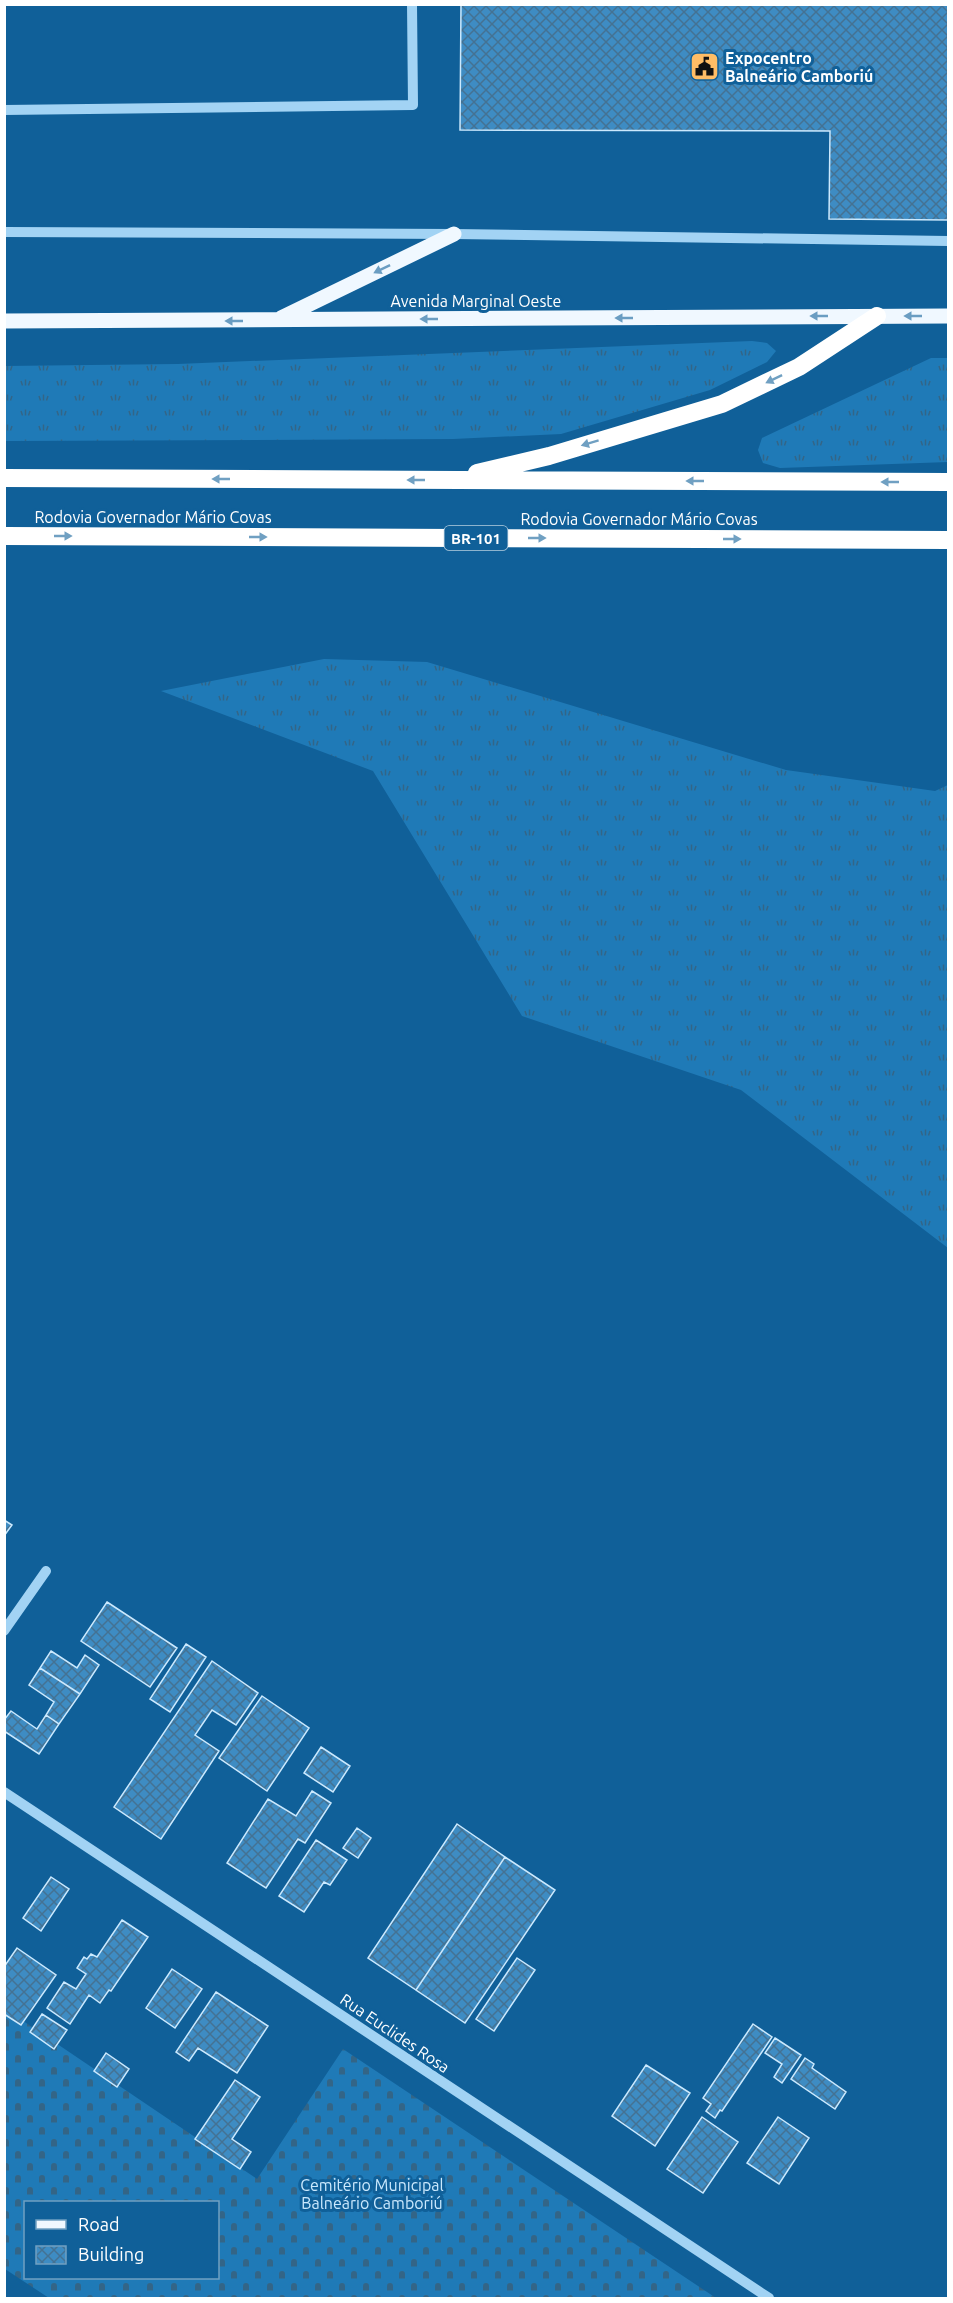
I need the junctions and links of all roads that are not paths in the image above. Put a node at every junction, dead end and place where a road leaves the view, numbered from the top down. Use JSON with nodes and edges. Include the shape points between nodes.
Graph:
{"nodes":[{"id":1,"x":412,"y":4,"type":"edge"},
{"id":2,"x":4,"y":110,"type":"edge"},
{"id":3,"x":4,"y":232,"type":"edge"},
{"id":4,"x":454,"y":234,"type":"junction"},
{"id":5,"x":948,"y":241,"type":"edge"},
{"id":6,"x":948,"y":315,"type":"edge"},
{"id":7,"x":877,"y":316,"type":"junction"},
{"id":8,"x":4,"y":321,"type":"edge"},
{"id":9,"x":276,"y":321,"type":"junction"},
{"id":10,"x":4,"y":478,"type":"edge"},
{"id":11,"x":451,"y":480,"type":"junction"},
{"id":12,"x":948,"y":482,"type":"edge"},
{"id":13,"x":4,"y":536,"type":"edge"},
{"id":14,"x":948,"y":540,"type":"edge"},
{"id":15,"x":46,"y":1571,"type":"dead end"},
{"id":16,"x":4,"y":1631,"type":"edge"},
{"id":17,"x":4,"y":1791,"type":"edge"},
{"id":18,"x":769,"y":2298,"type":"edge"}],
"edges":[{"from":1,"to":2,"type":"street","via":[[413,105]]},
{"from":3,"to":4,"type":"street"},
{"from":4,"to":5,"type":"street"},
{"from":4,"to":9,"type":"main road","one_way":true},
{"from":6,"to":7,"type":"main road","name":"Avenida Marginal Oeste","one_way":true},
{"from":7,"to":9,"type":"main road","name":"Avenida Marginal Oeste","one_way":true},
{"from":7,"to":11,"type":"highway","one_way":true,"via":[[798,367],[722,404],[549,456]]},
{"from":9,"to":8,"type":"main road","name":"Avenida Marginal Oeste","one_way":true},
{"from":11,"to":10,"type":"highway","one_way":true},
{"from":12,"to":11,"type":"highway","one_way":true},
{"from":13,"to":14,"type":"highway","name":"Rodovia Governador Mário Covas","number":"BR-101","one_way":true},
{"from":15,"to":16,"type":"street"},
{"from":17,"to":18,"type":"street","name":"Rua Euclides Rosa"}]}
